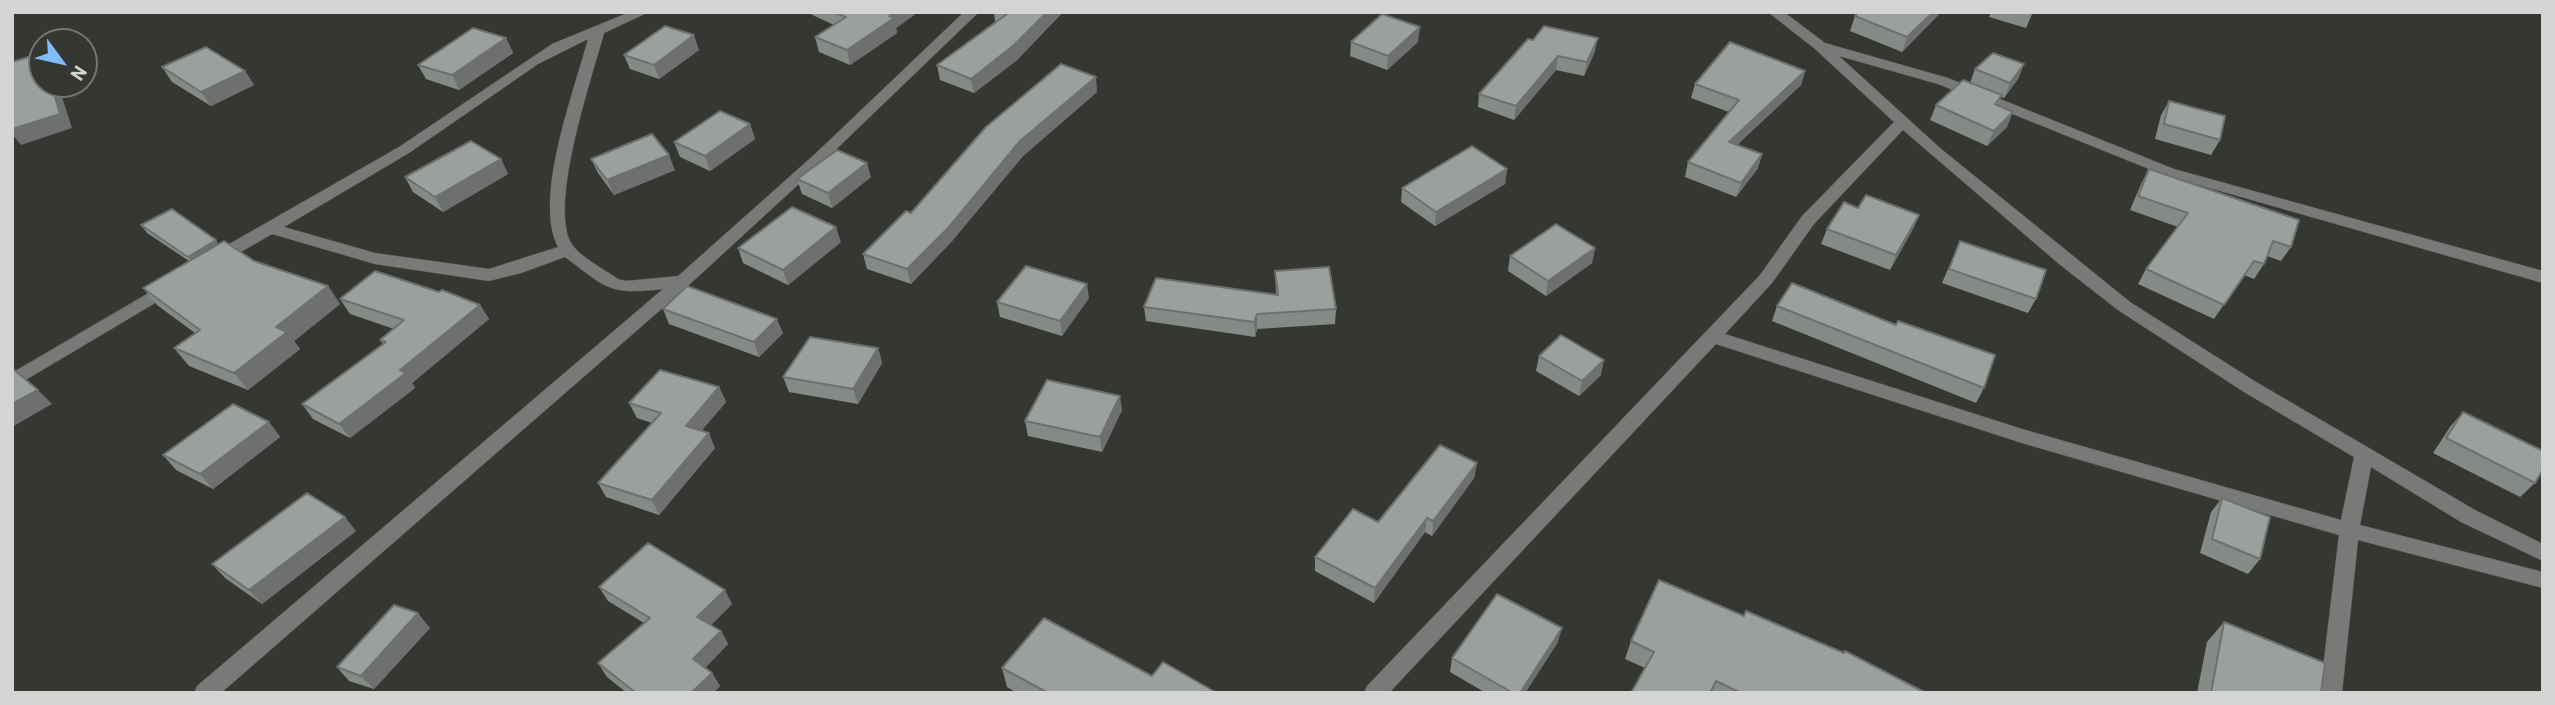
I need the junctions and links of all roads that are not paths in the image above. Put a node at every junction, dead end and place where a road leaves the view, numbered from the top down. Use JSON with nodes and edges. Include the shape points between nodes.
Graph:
{"nodes":[{"id":1,"x":642,"y":12,"type":"edge"},
{"id":2,"x":972,"y":12,"type":"edge"},
{"id":3,"x":1775,"y":12,"type":"edge"},
{"id":4,"x":598,"y":29,"type":"junction"},
{"id":5,"x":1820,"y":46,"type":"junction"},
{"id":6,"x":1902,"y":122,"type":"junction"},
{"id":7,"x":270,"y":228,"type":"junction"},
{"id":8,"x":567,"y":250,"type":"junction"},
{"id":9,"x":2543,"y":277,"type":"edge"},
{"id":10,"x":683,"y":281,"type":"junction"},
{"id":11,"x":1713,"y":336,"type":"junction"},
{"id":12,"x":12,"y":382,"type":"edge"},
{"id":13,"x":2364,"y":453,"type":"junction"},
{"id":14,"x":2349,"y":531,"type":"junction"},
{"id":15,"x":2543,"y":553,"type":"edge"},
{"id":16,"x":2543,"y":580,"type":"edge"},
{"id":17,"x":205,"y":693,"type":"edge"},
{"id":18,"x":1375,"y":693,"type":"edge"},
{"id":19,"x":2330,"y":693,"type":"edge"}],
"edges":[{"from":1,"to":4,"type":"street"},
{"from":2,"to":10,"type":"street"},
{"from":3,"to":5,"type":"street"},
{"from":4,"to":7,"type":"street","via":[[533,61],[404,150]]},
{"from":4,"to":8,"type":"street","via":[[563,156],[557,214]]},
{"from":5,"to":6,"type":"street"},
{"from":5,"to":9,"type":"street","via":[[1943,81],[2169,172]]},
{"from":6,"to":11,"type":"street","via":[[1808,220],[1766,279]]},
{"from":6,"to":13,"type":"street","via":[[2124,306]]},
{"from":7,"to":8,"type":"street","via":[[375,258],[489,275]]},
{"from":7,"to":12,"type":"street"},
{"from":8,"to":10,"type":"street","via":[[600,275],[626,287]]},
{"from":10,"to":17,"type":"street"},
{"from":11,"to":14,"type":"street","via":[[1998,430]]},
{"from":11,"to":18,"type":"street"},
{"from":13,"to":14,"type":"street"},
{"from":13,"to":15,"type":"street","via":[[2468,516]]},
{"from":14,"to":16,"type":"street"},
{"from":14,"to":19,"type":"street"}]}
